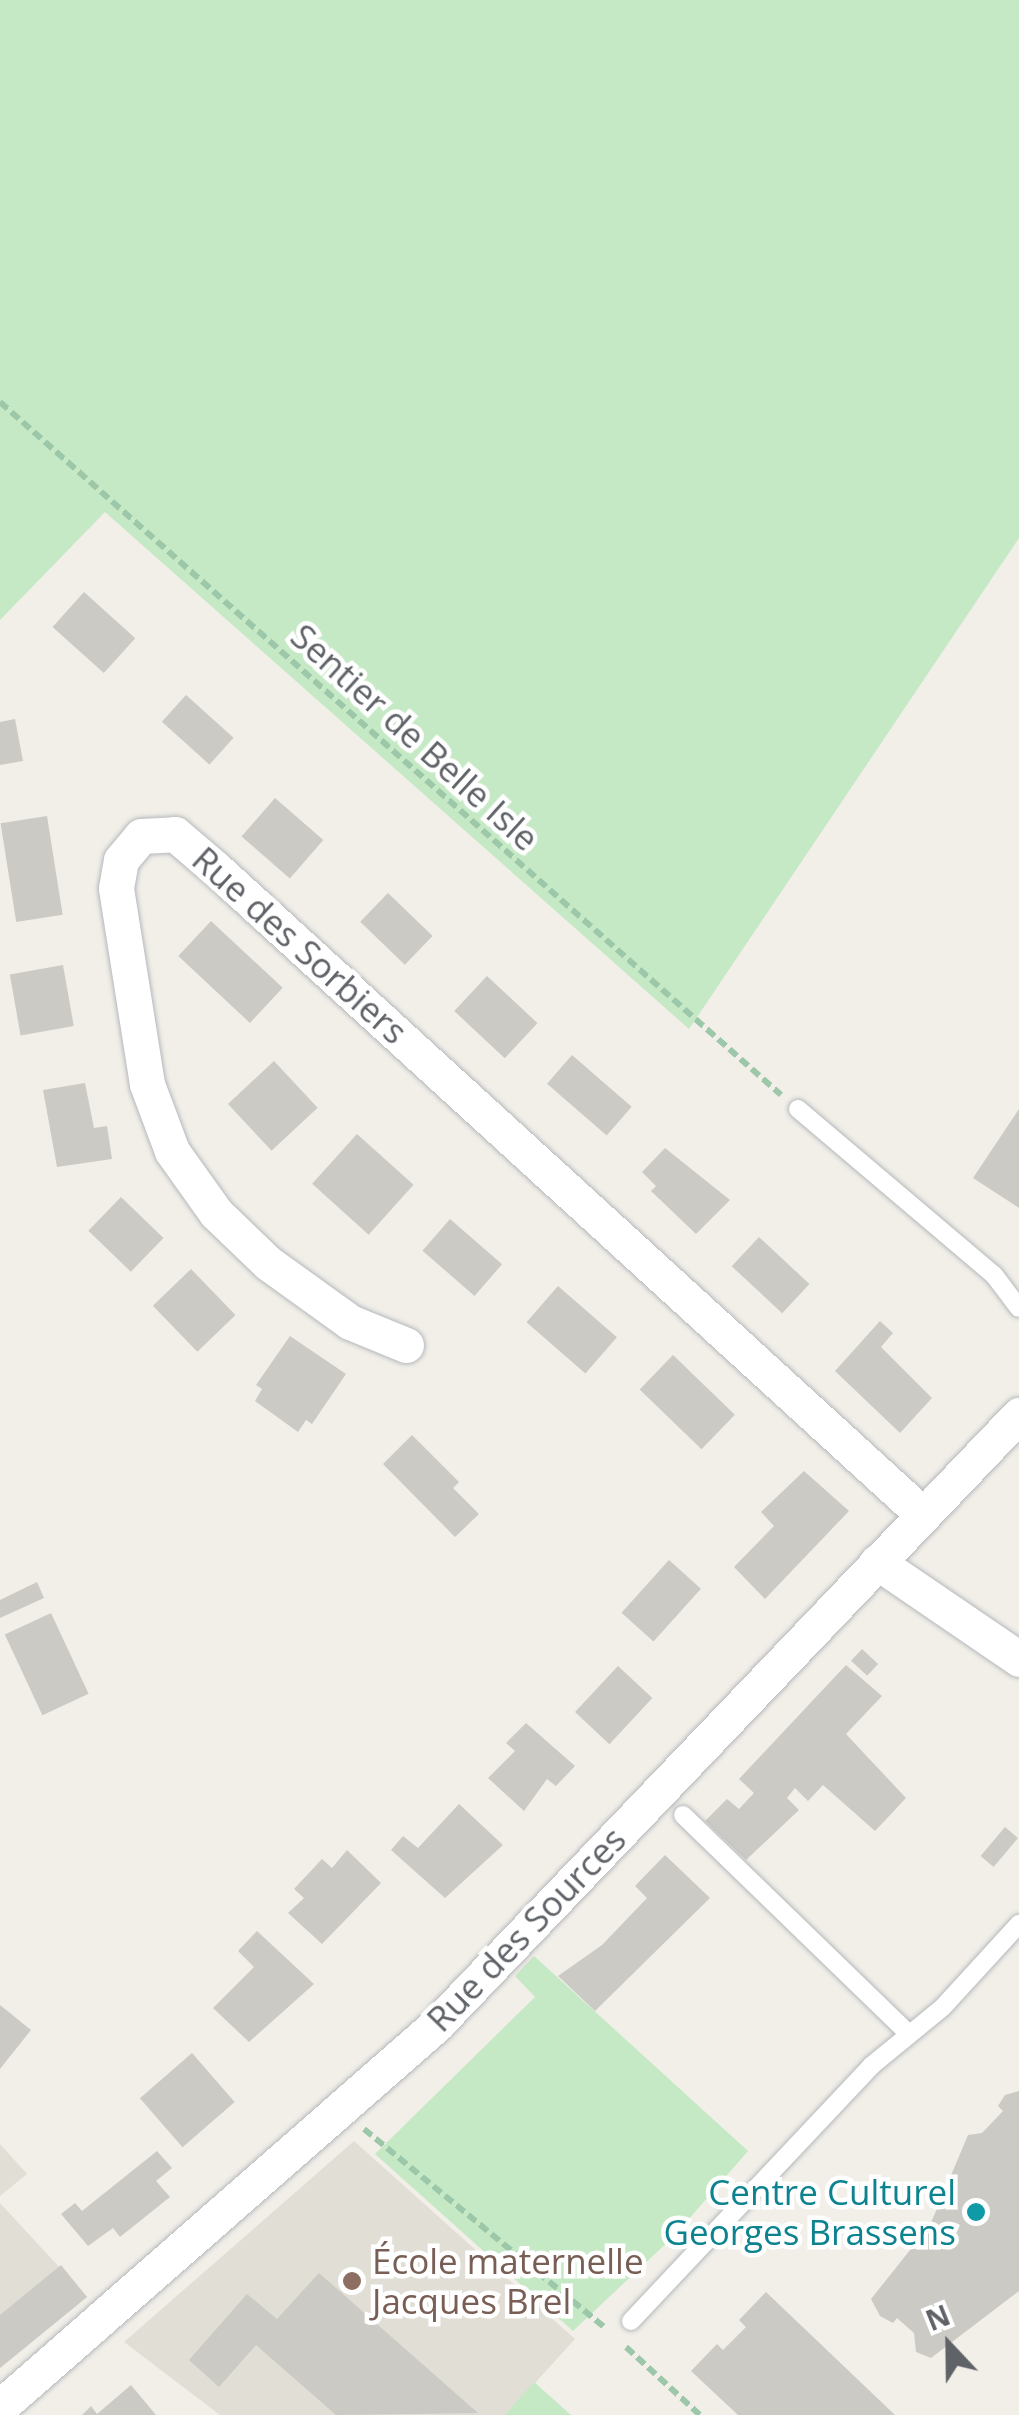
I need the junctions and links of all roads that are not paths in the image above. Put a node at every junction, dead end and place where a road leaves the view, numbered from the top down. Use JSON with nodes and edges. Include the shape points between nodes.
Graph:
{"nodes":[{"id":1,"x":798,"y":1110,"type":"road end"},
{"id":2,"x":1019,"y":1308,"type":"edge"},
{"id":3,"x":406,"y":1345,"type":"dead end"},
{"id":4,"x":1019,"y":1415,"type":"edge"},
{"id":5,"x":922,"y":1514,"type":"junction"},
{"id":6,"x":878,"y":1562,"type":"junction"},
{"id":7,"x":1019,"y":1658,"type":"edge"},
{"id":8,"x":683,"y":1816,"type":"dead end"},
{"id":9,"x":1019,"y":1924,"type":"edge"},
{"id":10,"x":909,"y":2034,"type":"junction"},
{"id":11,"x":630,"y":2321,"type":"dead end"},
{"id":12,"x":0,"y":2408,"type":"edge"}],
"edges":[{"from":1,"to":2,"type":"lane","via":[[994,1276]]},
{"from":3,"to":5,"type":"street","name":"Rue des Sorbiers","via":[[350,1322],[259,1255],[216,1213],[172,1151],[147,1084],[116,888],[121,860],[141,836],[175,834],[216,869]]},
{"from":4,"to":5,"type":"street","name":"Rue des Sources"},
{"from":5,"to":6,"type":"street","name":"Rue des Sources"},
{"from":6,"to":7,"type":"street"},
{"from":6,"to":12,"type":"street","name":"Rue des Sources","via":[[436,2025]]},
{"from":8,"to":10,"type":"lane"},
{"from":9,"to":10,"type":"lane"},
{"from":10,"to":11,"type":"lane","via":[[870,2066]]}]}
